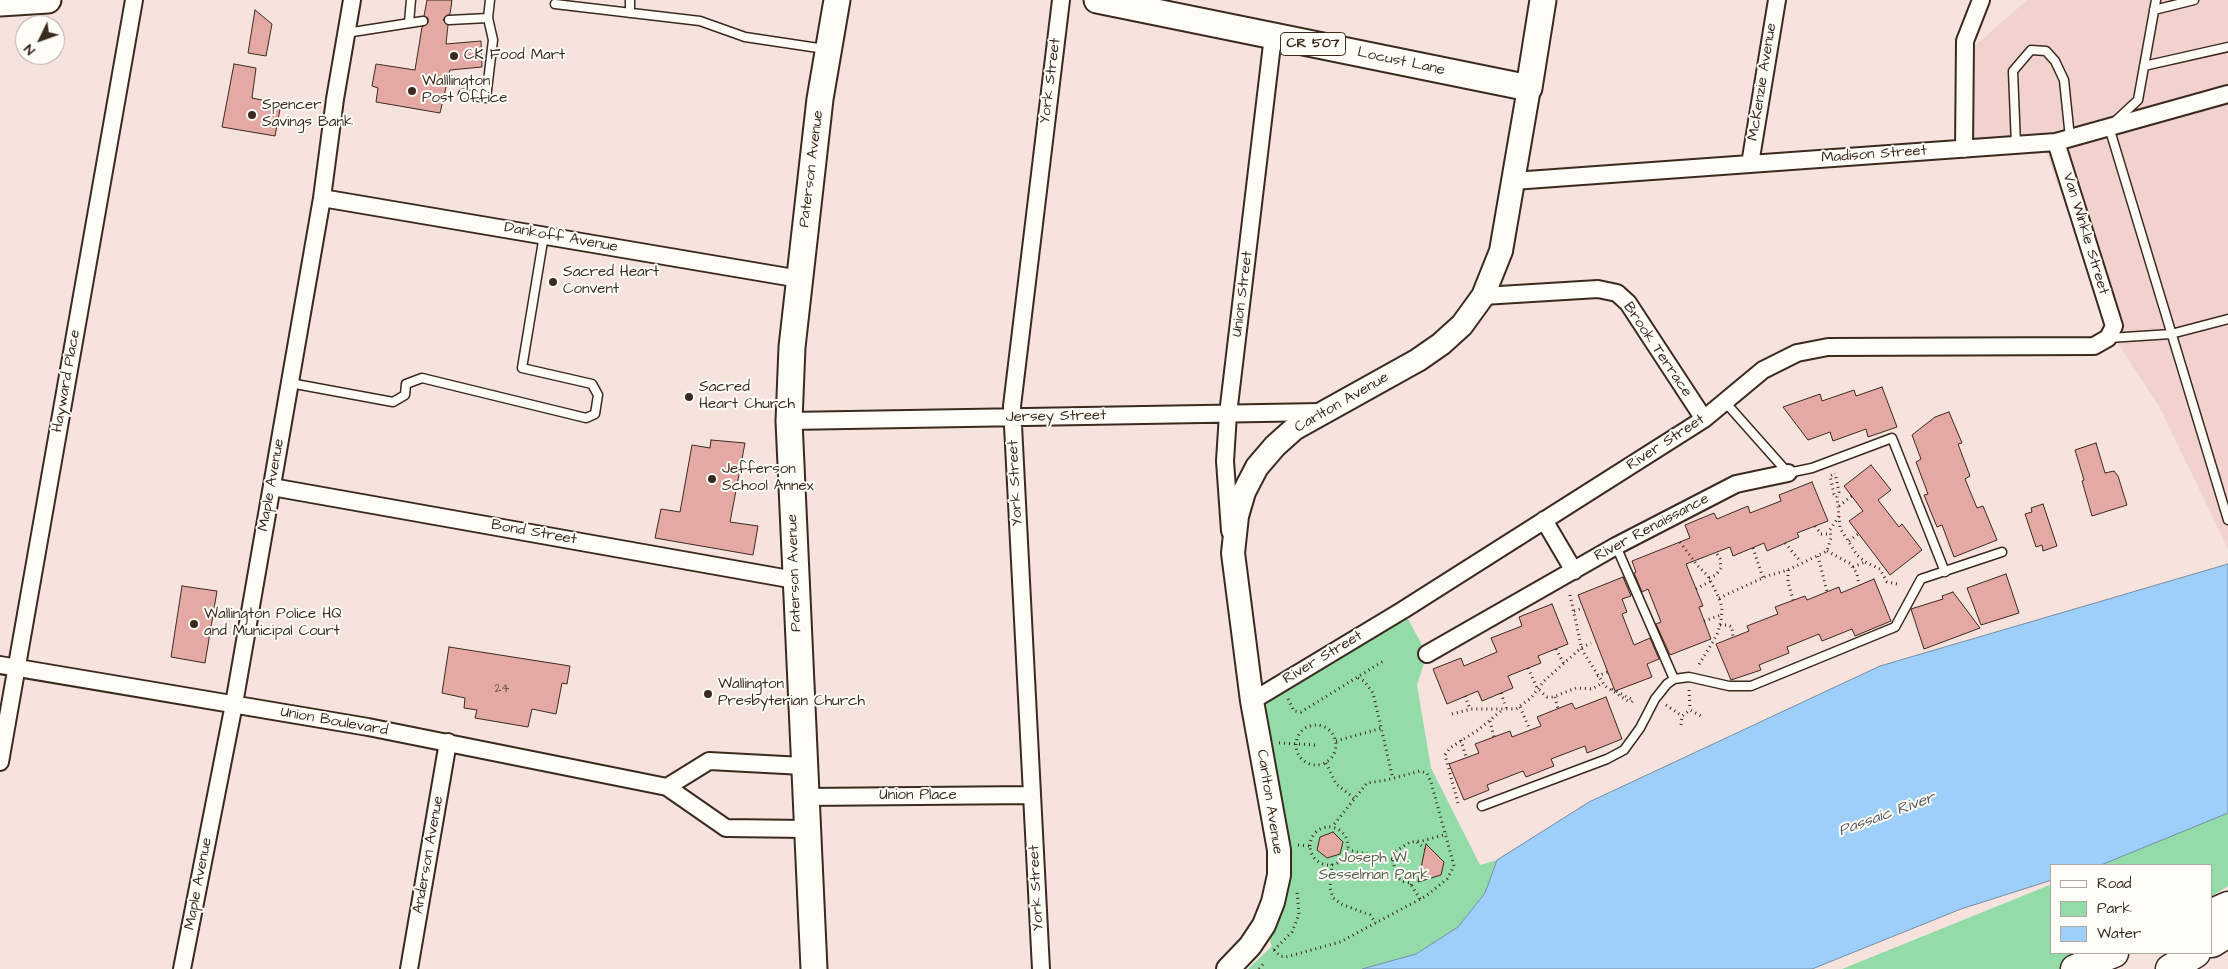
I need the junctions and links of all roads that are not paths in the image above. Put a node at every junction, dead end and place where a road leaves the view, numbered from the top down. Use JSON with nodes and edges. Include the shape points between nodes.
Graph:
{"nodes":[{"id":1,"x":48,"y":0,"type":"edge"},
{"id":2,"x":134,"y":0,"type":"edge"},
{"id":3,"x":352,"y":0,"type":"edge"},
{"id":4,"x":411,"y":0,"type":"edge"},
{"id":5,"x":490,"y":0,"type":"edge"},
{"id":6,"x":630,"y":0,"type":"edge"},
{"id":7,"x":837,"y":0,"type":"edge"},
{"id":8,"x":1061,"y":0,"type":"edge"},
{"id":9,"x":1097,"y":0,"type":"edge"},
{"id":10,"x":1543,"y":0,"type":"edge"},
{"id":11,"x":1776,"y":0,"type":"edge"},
{"id":12,"x":1981,"y":0,"type":"edge"},
{"id":13,"x":2156,"y":0,"type":"edge"},
{"id":14,"x":2194,"y":0,"type":"edge"},
{"id":15,"x":0,"y":3,"type":"edge"},
{"id":16,"x":555,"y":4,"type":"dead end"},
{"id":17,"x":2154,"y":10,"type":"junction"},
{"id":18,"x":630,"y":12,"type":"junction"},
{"id":19,"x":488,"y":18,"type":"junction"},
{"id":20,"x":449,"y":20,"type":"dead end"},
{"id":21,"x":423,"y":21,"type":"dead end"},
{"id":22,"x":409,"y":22,"type":"junction"},
{"id":23,"x":346,"y":33,"type":"junction"},
{"id":24,"x":1273,"y":36,"type":"junction"},
{"id":25,"x":2228,"y":47,"type":"edge"},
{"id":26,"x":830,"y":49,"type":"junction"},
{"id":27,"x":2144,"y":66,"type":"junction"},
{"id":28,"x":1529,"y":88,"type":"junction"},
{"id":29,"x":463,"y":94,"type":"dead end"},
{"id":30,"x":2228,"y":94,"type":"edge"},
{"id":31,"x":2109,"y":127,"type":"junction"},
{"id":32,"x":2063,"y":140,"type":"junction"},
{"id":33,"x":2016,"y":145,"type":"junction"},
{"id":34,"x":1964,"y":149,"type":"junction"},
{"id":35,"x":1750,"y":164,"type":"junction"},
{"id":36,"x":1513,"y":181,"type":"junction"},
{"id":37,"x":322,"y":198,"type":"junction"},
{"id":38,"x":544,"y":235,"type":"junction"},
{"id":39,"x":800,"y":279,"type":"junction"},
{"id":40,"x":1483,"y":296,"type":"junction"},
{"id":41,"x":2228,"y":319,"type":"edge"},
{"id":42,"x":2111,"y":332,"type":"junction"},
{"id":43,"x":2171,"y":334,"type":"junction"},
{"id":44,"x":290,"y":383,"type":"junction"},
{"id":45,"x":1725,"y":402,"type":"junction"},
{"id":46,"x":1323,"y":412,"type":"junction"},
{"id":47,"x":1228,"y":414,"type":"junction"},
{"id":48,"x":1013,"y":418,"type":"junction"},
{"id":49,"x":1704,"y":420,"type":"junction"},
{"id":50,"x":789,"y":421,"type":"junction"},
{"id":51,"x":1788,"y":473,"type":"junction"},
{"id":52,"x":272,"y":487,"type":"junction"},
{"id":53,"x":1544,"y":520,"type":"junction"},
{"id":54,"x":2228,"y":520,"type":"edge"},
{"id":55,"x":1616,"y":546,"type":"junction"},
{"id":56,"x":2002,"y":552,"type":"dead end"},
{"id":57,"x":1234,"y":553,"type":"junction"},
{"id":58,"x":1574,"y":570,"type":"junction"},
{"id":59,"x":1944,"y":572,"type":"junction"},
{"id":60,"x":795,"y":580,"type":"junction"},
{"id":61,"x":1427,"y":654,"type":"dead end"},
{"id":62,"x":0,"y":665,"type":"edge"},
{"id":63,"x":16,"y":668,"type":"junction"},
{"id":64,"x":1674,"y":679,"type":"junction"},
{"id":65,"x":1252,"y":701,"type":"junction"},
{"id":66,"x":234,"y":704,"type":"junction"},
{"id":67,"x":448,"y":742,"type":"junction"},
{"id":68,"x":0,"y":762,"type":"edge"},
{"id":69,"x":803,"y":766,"type":"junction"},
{"id":70,"x":667,"y":787,"type":"junction"},
{"id":71,"x":1032,"y":795,"type":"junction"},
{"id":72,"x":805,"y":797,"type":"junction"},
{"id":73,"x":1482,"y":806,"type":"dead end"},
{"id":74,"x":806,"y":829,"type":"junction"},
{"id":75,"x":2228,"y":906,"type":"edge"},
{"id":76,"x":2213,"y":913,"type":"edge"},
{"id":77,"x":2228,"y":934,"type":"edge"},
{"id":78,"x":2213,"y":942,"type":"edge"},
{"id":79,"x":2112,"y":954,"type":"edge"},
{"id":80,"x":2194,"y":954,"type":"edge"},
{"id":81,"x":182,"y":969,"type":"edge"},
{"id":82,"x":409,"y":969,"type":"edge"},
{"id":83,"x":814,"y":969,"type":"edge"},
{"id":84,"x":1041,"y":969,"type":"edge"},
{"id":85,"x":1228,"y":969,"type":"edge"},
{"id":86,"x":2075,"y":969,"type":"edge"},
{"id":87,"x":2170,"y":969,"type":"edge"}],
"edges":[{"from":1,"to":15,"type":"main road"},
{"from":2,"to":63,"type":"street","name":"Hayward Place"},
{"from":3,"to":23,"type":"street","name":"Maple Avenue"},
{"from":4,"to":22,"type":"lane"},
{"from":5,"to":19,"type":"lane"},
{"from":6,"to":18,"type":"lane"},
{"from":7,"to":26,"type":"main road","name":"Paterson Avenue"},
{"from":8,"to":48,"type":"street","name":"York Street"},
{"from":9,"to":24,"type":"main road","name":"Locust Lane","number":"CR 507"},
{"from":10,"to":28,"type":"main road","name":"Carlton Avenue"},
{"from":11,"to":35,"type":"street","name":"McKenzie Avenue"},
{"from":12,"to":34,"type":"street","via":[[1965,41]]},
{"from":13,"to":17,"type":"lane"},
{"from":14,"to":17,"type":"lane"},
{"from":16,"to":18,"type":"lane"},
{"from":17,"to":27,"type":"lane"},
{"from":18,"to":26,"type":"lane","via":[[700,21],[745,37]]},
{"from":19,"to":20,"type":"lane"},
{"from":19,"to":29,"type":"lane","via":[[492,40],[486,98]]},
{"from":21,"to":22,"type":"lane"},
{"from":22,"to":23,"type":"lane"},
{"from":23,"to":37,"type":"street","name":"Maple Avenue"},
{"from":24,"to":28,"type":"main road","name":"Locust Lane","number":"CR 507"},
{"from":24,"to":47,"type":"street","name":"Union Street"},
{"from":25,"to":27,"type":"lane"},
{"from":26,"to":39,"type":"main road","name":"Paterson Avenue","via":[[820,98]]},
{"from":27,"to":31,"type":"lane","via":[[2138,100]]},
{"from":28,"to":36,"type":"street","name":"Carlton Avenue"},
{"from":30,"to":31,"type":"street","name":"Madison Street"},
{"from":31,"to":32,"type":"street","name":"Madison Street"},
{"from":31,"to":43,"type":"lane"},
{"from":32,"to":33,"type":"street","name":"Madison Street"},
{"from":32,"to":33,"type":"lane","via":[[2064,80],[2046,51],[2032,50],[2014,71]]},
{"from":32,"to":42,"type":"street","name":"Van Winkle Street"},
{"from":33,"to":34,"type":"street","name":"Madison Street"},
{"from":34,"to":35,"type":"street","name":"Madison Street"},
{"from":35,"to":36,"type":"street","name":"Madison Street"},
{"from":36,"to":40,"type":"street","name":"Carlton Avenue","via":[[1501,251]]},
{"from":37,"to":38,"type":"street","name":"Dankoff Avenue"},
{"from":37,"to":44,"type":"street","name":"Maple Avenue"},
{"from":38,"to":39,"type":"street","name":"Dankoff Avenue"},
{"from":38,"to":44,"type":"lane","via":[[522,368],[592,384],[598,395],[595,414],[586,418],[422,378],[406,384],[405,395],[393,402]]},
{"from":39,"to":50,"type":"main road","name":"Paterson Avenue","via":[[792,347]]},
{"from":40,"to":46,"type":"street","name":"Carlton Avenue","via":[[1442,344]]},
{"from":40,"to":49,"type":"street","name":"Brook Terrace","via":[[1598,289],[1617,293],[1628,303]]},
{"from":41,"to":43,"type":"lane"},
{"from":42,"to":43,"type":"lane"},
{"from":42,"to":45,"type":"street","name":"River Street","via":[[2094,346],[1828,347],[1797,353],[1762,370]]},
{"from":43,"to":54,"type":"lane"},
{"from":44,"to":52,"type":"street","name":"Maple Avenue"},
{"from":45,"to":49,"type":"street","name":"River Street"},
{"from":45,"to":51,"type":"lane"},
{"from":46,"to":47,"type":"street","name":"Jersey Street"},
{"from":46,"to":57,"type":"street","name":"Carlton Avenue","via":[[1294,429],[1257,467],[1244,492],[1237,516]]},
{"from":47,"to":48,"type":"street","name":"Jersey Street"},
{"from":47,"to":57,"type":"street","name":"Union Street","via":[[1225,461],[1227,509]]},
{"from":48,"to":50,"type":"street","name":"Jersey Street"},
{"from":48,"to":71,"type":"street","name":"York Street"},
{"from":49,"to":53,"type":"street","name":"River Street"},
{"from":50,"to":60,"type":"main road","name":"Paterson Avenue"},
{"from":51,"to":55,"type":"street","name":"River Renaissance","via":[[1736,484]]},
{"from":51,"to":59,"type":"lane","name":"River Renaissance","via":[[1812,468],[1892,438]]},
{"from":52,"to":60,"type":"street","name":"Bond Street"},
{"from":52,"to":66,"type":"street","name":"Maple Avenue"},
{"from":53,"to":58,"type":"street"},
{"from":53,"to":65,"type":"street","name":"River Street"},
{"from":55,"to":58,"type":"street","name":"River Renaissance"},
{"from":55,"to":64,"type":"lane"},
{"from":56,"to":59,"type":"lane"},
{"from":57,"to":65,"type":"street","name":"Carlton Avenue"},
{"from":58,"to":61,"type":"street","name":"River Renaissance"},
{"from":59,"to":64,"type":"lane","via":[[1921,579],[1895,627],[1751,686],[1729,686],[1689,677]]},
{"from":60,"to":69,"type":"main road","name":"Paterson Avenue"},
{"from":62,"to":63,"type":"street","name":"Union Boulevard"},
{"from":63,"to":66,"type":"street","name":"Union Boulevard"},
{"from":63,"to":68,"type":"street","name":"Hayward Place"},
{"from":64,"to":73,"type":"lane","via":[[1655,698],[1624,750]]},
{"from":65,"to":85,"type":"street","name":"Carlton Avenue","via":[[1279,850],[1278,875],[1264,925]]},
{"from":66,"to":67,"type":"street","name":"Union Boulevard"},
{"from":66,"to":81,"type":"street","name":"Maple Avenue"},
{"from":67,"to":70,"type":"street","name":"Union Boulevard"},
{"from":67,"to":82,"type":"street","name":"Anderson Avenue"},
{"from":69,"to":70,"type":"street","via":[[708,760]]},
{"from":69,"to":72,"type":"main road","name":"Paterson Avenue"},
{"from":70,"to":74,"type":"street","name":"Union Boulevard","via":[[726,828]]},
{"from":71,"to":72,"type":"street","name":"Union Place"},
{"from":71,"to":84,"type":"street","name":"York Street"},
{"from":72,"to":74,"type":"main road","name":"Paterson Avenue"},
{"from":74,"to":83,"type":"main road","name":"Paterson Avenue"},
{"from":75,"to":76,"type":"highway"},
{"from":77,"to":78,"type":"highway"},
{"from":79,"to":86,"type":"highway"},
{"from":80,"to":87,"type":"highway"}]}
